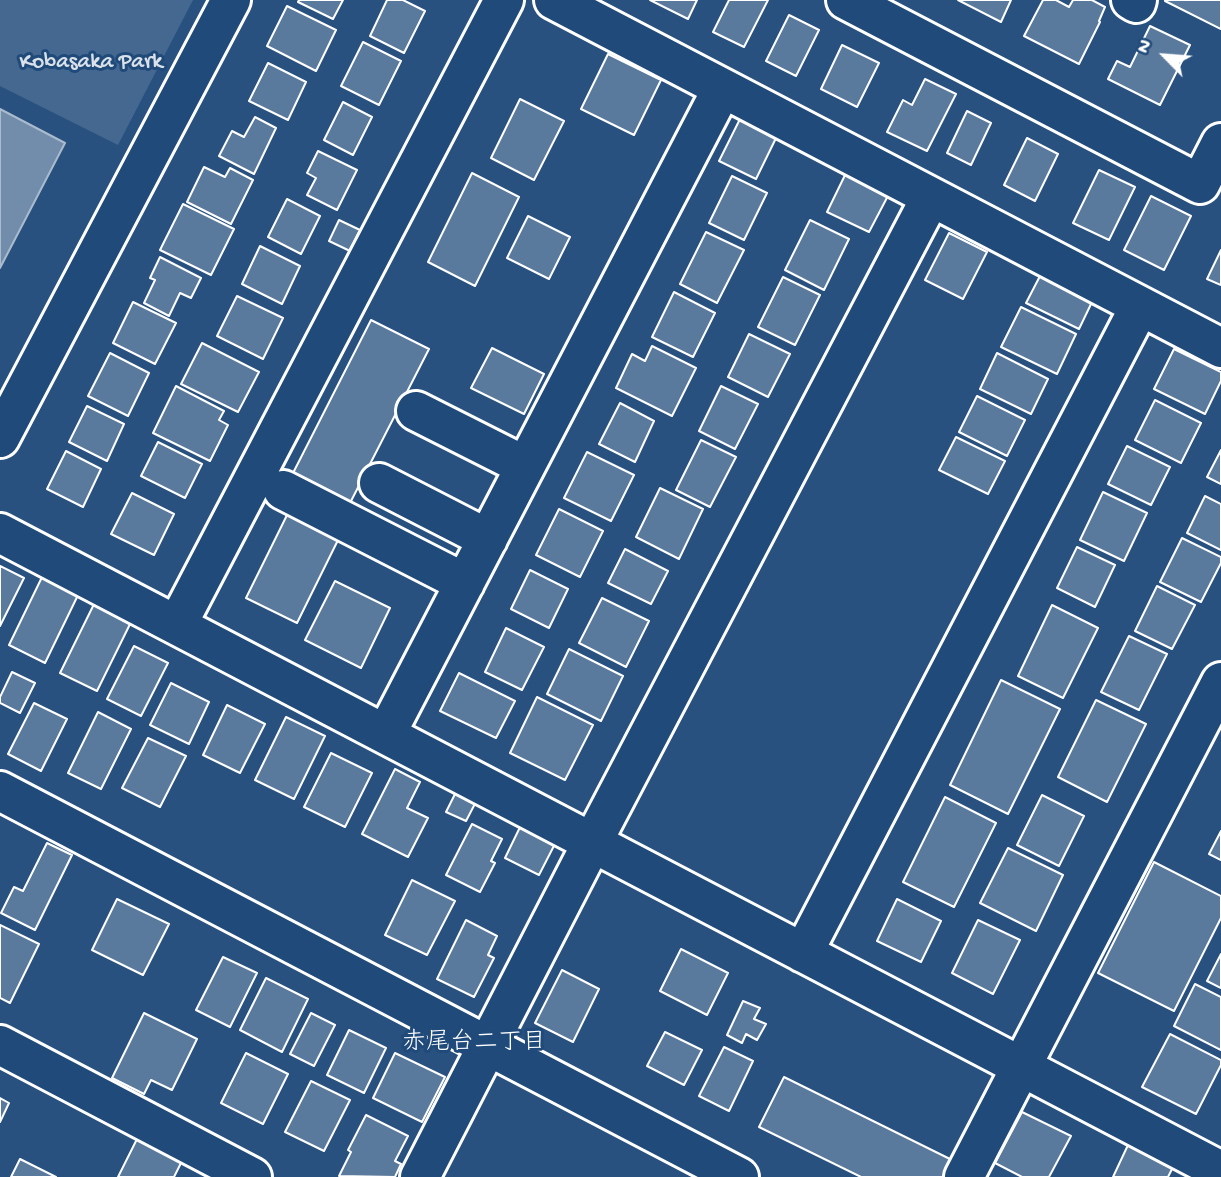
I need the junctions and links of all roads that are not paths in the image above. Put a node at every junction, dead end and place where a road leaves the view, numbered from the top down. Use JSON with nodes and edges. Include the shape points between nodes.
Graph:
{"nodes":[{"id":1,"x":231,"y":0,"type":"edge"},
{"id":2,"x":503,"y":0,"type":"edge"},
{"id":3,"x":554,"y":0,"type":"edge"},
{"id":4,"x":846,"y":0,"type":"edge"},
{"id":5,"x":1131,"y":0,"type":"edge"},
{"id":6,"x":1137,"y":0,"type":"edge"},
{"id":7,"x":722,"y":89,"type":"junction"},
{"id":8,"x":1221,"y":144,"type":"edge"},
{"id":9,"x":1210,"y":189,"type":"edge"},
{"id":10,"x":931,"y":197,"type":"junction"},
{"id":11,"x":1140,"y":306,"type":"junction"},
{"id":12,"x":1221,"y":348,"type":"edge"},
{"id":13,"x":416,"y":411,"type":"dead end"},
{"id":14,"x":0,"y":438,"type":"edge"},
{"id":15,"x":525,"y":466,"type":"junction"},
{"id":16,"x":379,"y":483,"type":"dead end"},
{"id":17,"x":283,"y":490,"type":"dead end"},
{"id":18,"x":0,"y":533,"type":"edge"},
{"id":19,"x":488,"y":539,"type":"junction"},
{"id":20,"x":465,"y":583,"type":"junction"},
{"id":21,"x":177,"y":625,"type":"junction"},
{"id":22,"x":1221,"y":682,"type":"edge"},
{"id":23,"x":386,"y":734,"type":"junction"},
{"id":24,"x":0,"y":791,"type":"edge"},
{"id":25,"x":592,"y":844,"type":"junction"},
{"id":26,"x":803,"y":953,"type":"junction"},
{"id":27,"x":0,"y":1045,"type":"edge"},
{"id":28,"x":488,"y":1045,"type":"junction"},
{"id":29,"x":1021,"y":1066,"type":"junction"},
{"id":30,"x":1221,"y":1171,"type":"edge"},
{"id":31,"x":252,"y":1177,"type":"edge"},
{"id":32,"x":420,"y":1177,"type":"edge"},
{"id":33,"x":739,"y":1177,"type":"edge"},
{"id":34,"x":964,"y":1177,"type":"edge"}],
"edges":[{"from":1,"to":14,"type":"street"},
{"from":2,"to":21,"type":"street"},
{"from":3,"to":7,"type":"street"},
{"from":4,"to":9,"type":"street"},
{"from":5,"to":6,"type":"street"},
{"from":7,"to":10,"type":"street"},
{"from":7,"to":15,"type":"street"},
{"from":8,"to":9,"type":"street"},
{"from":10,"to":11,"type":"street"},
{"from":10,"to":25,"type":"street"},
{"from":11,"to":12,"type":"street"},
{"from":11,"to":26,"type":"street"},
{"from":13,"to":15,"type":"street"},
{"from":15,"to":19,"type":"street"},
{"from":16,"to":19,"type":"street"},
{"from":17,"to":20,"type":"street"},
{"from":18,"to":21,"type":"street"},
{"from":19,"to":20,"type":"street"},
{"from":20,"to":23,"type":"street"},
{"from":21,"to":23,"type":"street"},
{"from":22,"to":29,"type":"street"},
{"from":23,"to":25,"type":"street"},
{"from":24,"to":28,"type":"street"},
{"from":25,"to":26,"type":"street"},
{"from":25,"to":28,"type":"street"},
{"from":26,"to":29,"type":"street"},
{"from":27,"to":31,"type":"street"},
{"from":28,"to":32,"type":"street"},
{"from":28,"to":33,"type":"street"},
{"from":29,"to":30,"type":"street"},
{"from":29,"to":34,"type":"street"}]}
